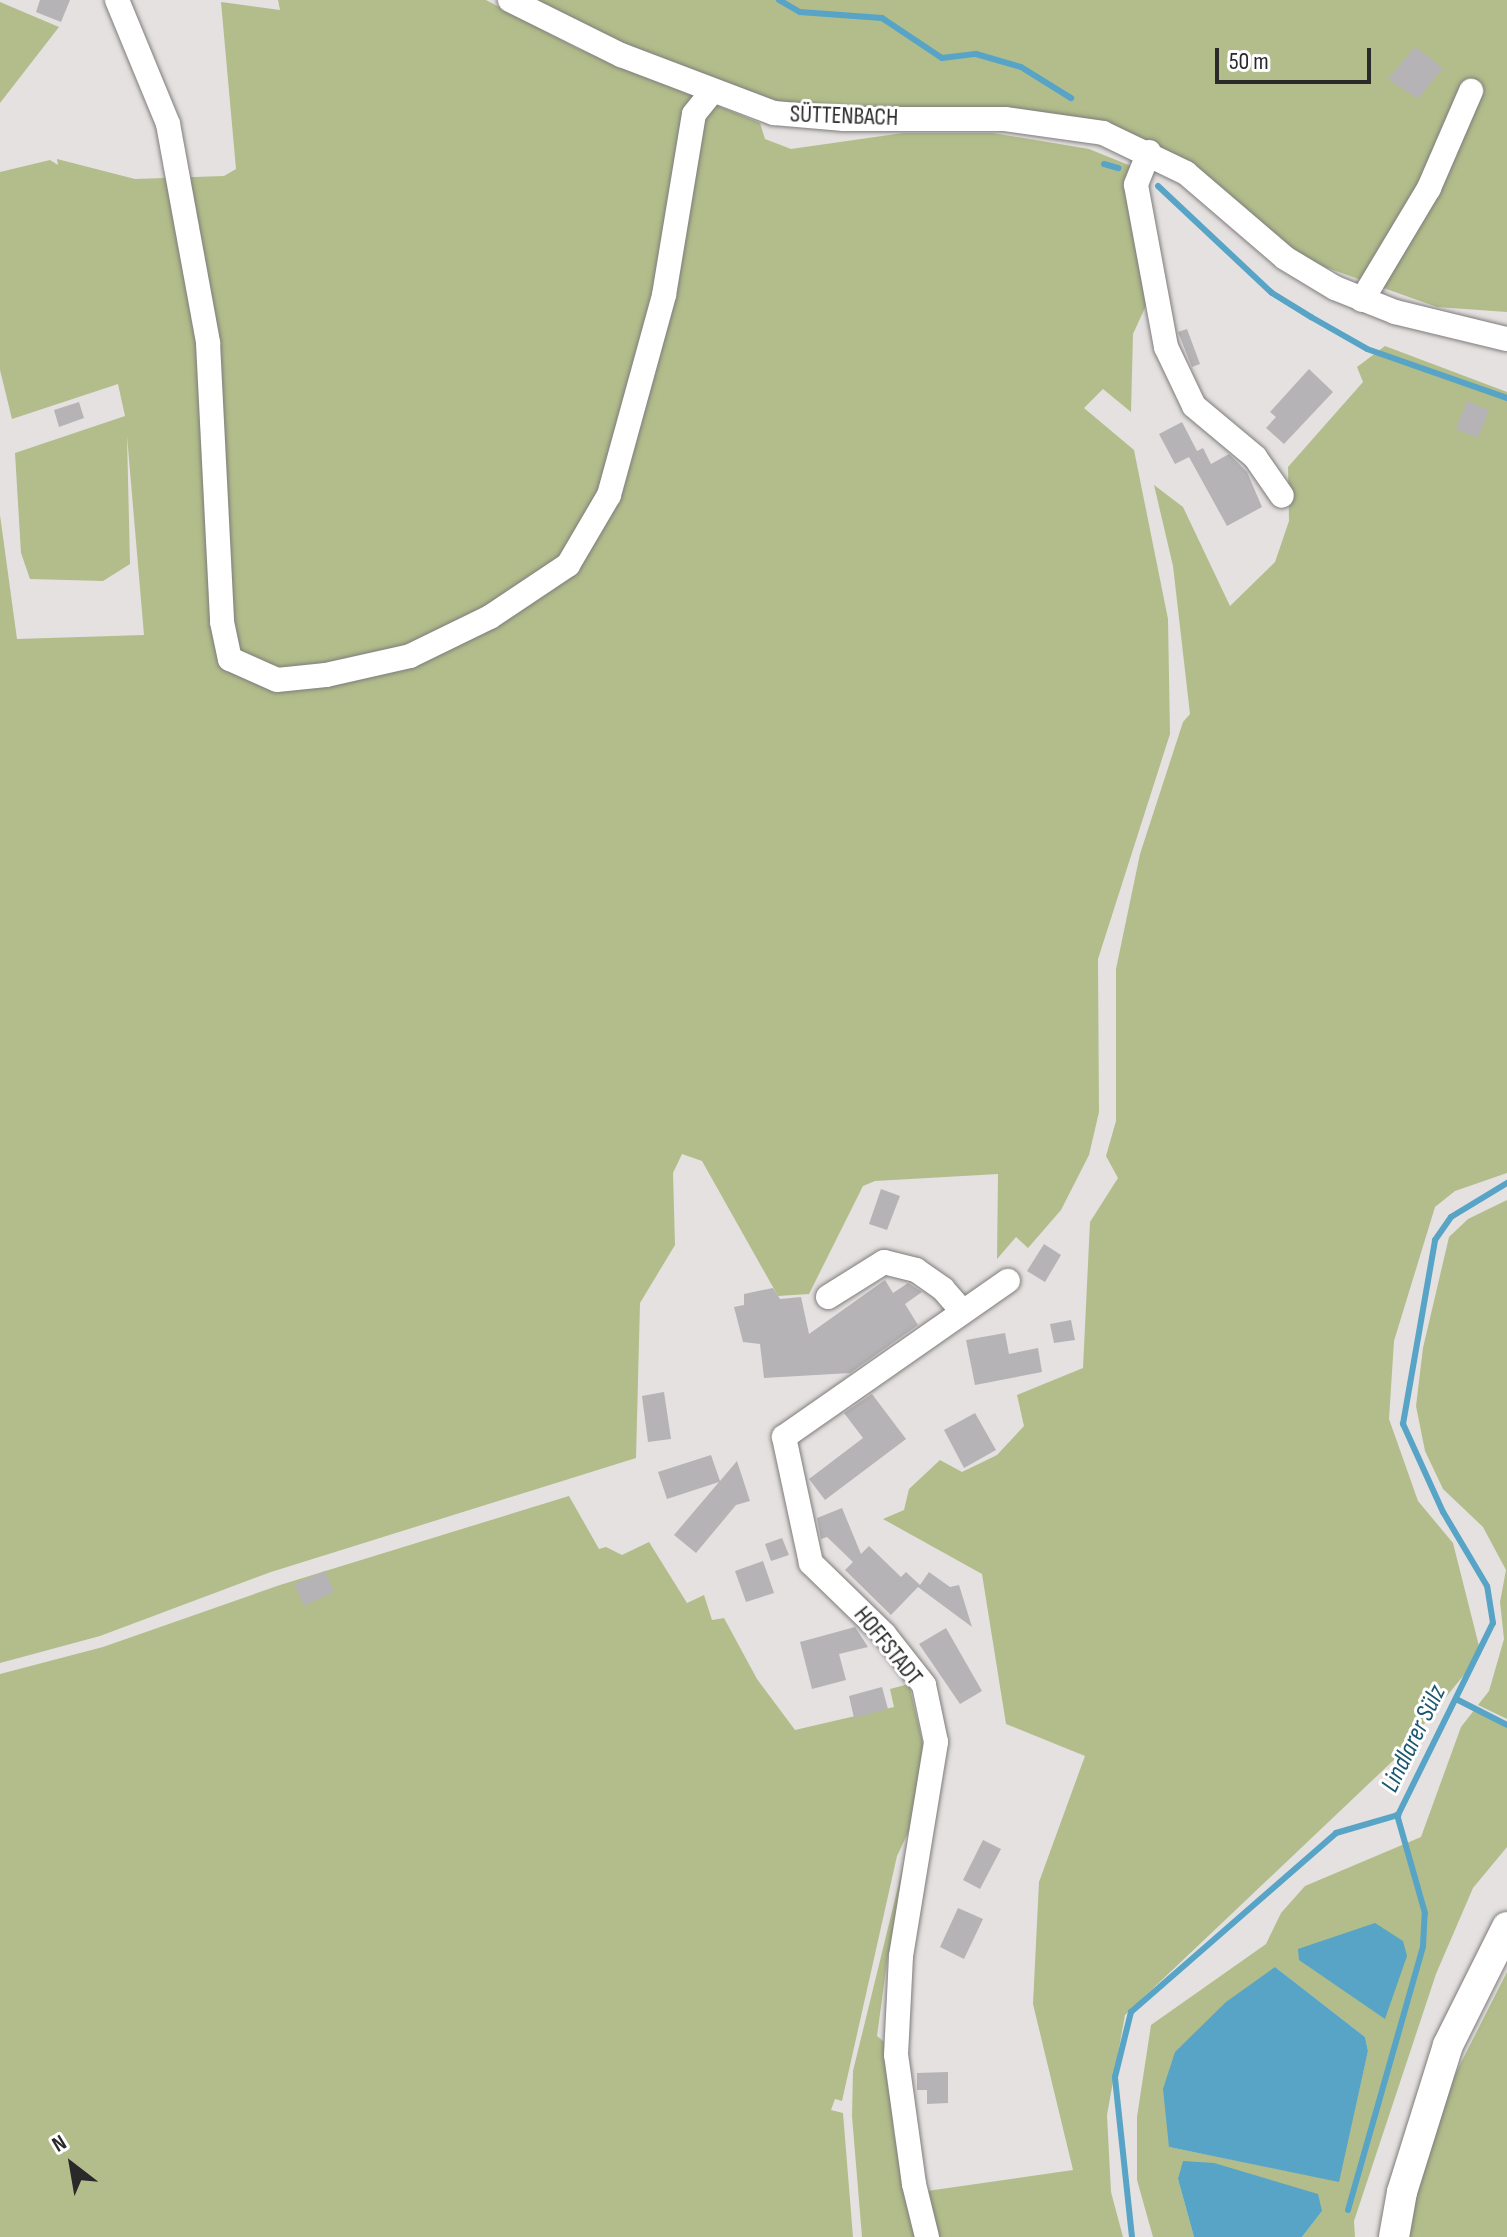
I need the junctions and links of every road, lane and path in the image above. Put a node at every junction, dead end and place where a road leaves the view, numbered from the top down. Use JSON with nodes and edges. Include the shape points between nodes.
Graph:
{"nodes":[{"id":1,"x":117,"y":0,"type":"edge"},
{"id":2,"x":510,"y":0,"type":"edge"},
{"id":3,"x":1471,"y":91,"type":"dead end"},
{"id":4,"x":711,"y":93,"type":"junction"},
{"id":5,"x":1149,"y":152,"type":"junction"},
{"id":6,"x":1362,"y":300,"type":"junction"},
{"id":7,"x":1507,"y":339,"type":"edge"},
{"id":8,"x":1282,"y":496,"type":"dead end"},
{"id":9,"x":1008,"y":1281,"type":"dead end"},
{"id":10,"x":828,"y":1297,"type":"dead end"},
{"id":11,"x":963,"y":1312,"type":"junction"},
{"id":12,"x":1507,"y":1927,"type":"edge"},
{"id":13,"x":927,"y":2237,"type":"edge"},
{"id":14,"x":1394,"y":2237,"type":"edge"}],
"edges":[{"from":1,"to":4,"type":"street","via":[[168,124],[208,343],[222,622],[230,659],[277,680],[410,656],[490,617],[568,565],[609,495],[664,295],[694,114]]},
{"from":2,"to":4,"type":"street","name":"SÜTTENBACH"},
{"from":3,"to":6,"type":"street","via":[[1429,188]]},
{"from":4,"to":5,"type":"street","name":"SÜTTENBACH","via":[[755,109],[812,118],[1048,122],[1103,133]]},
{"from":5,"to":6,"type":"street","name":"SÜTTENBACH","via":[[1186,173],[1285,258]]},
{"from":5,"to":8,"type":"street","via":[[1136,185],[1166,347],[1194,406],[1255,457]]},
{"from":6,"to":7,"type":"street","name":"SÜTTENBACH"},
{"from":9,"to":11,"type":"street","name":"HOFFSTADT"},
{"from":10,"to":11,"type":"street","via":[[884,1262],[916,1270]]},
{"from":11,"to":13,"type":"street","name":"HOFFSTADT","via":[[784,1437],[811,1563],[884,1634],[924,1685],[936,1742],[901,1956],[896,2055]]},
{"from":12,"to":14,"type":"main road","via":[[1448,2045],[1402,2192]]}]}
